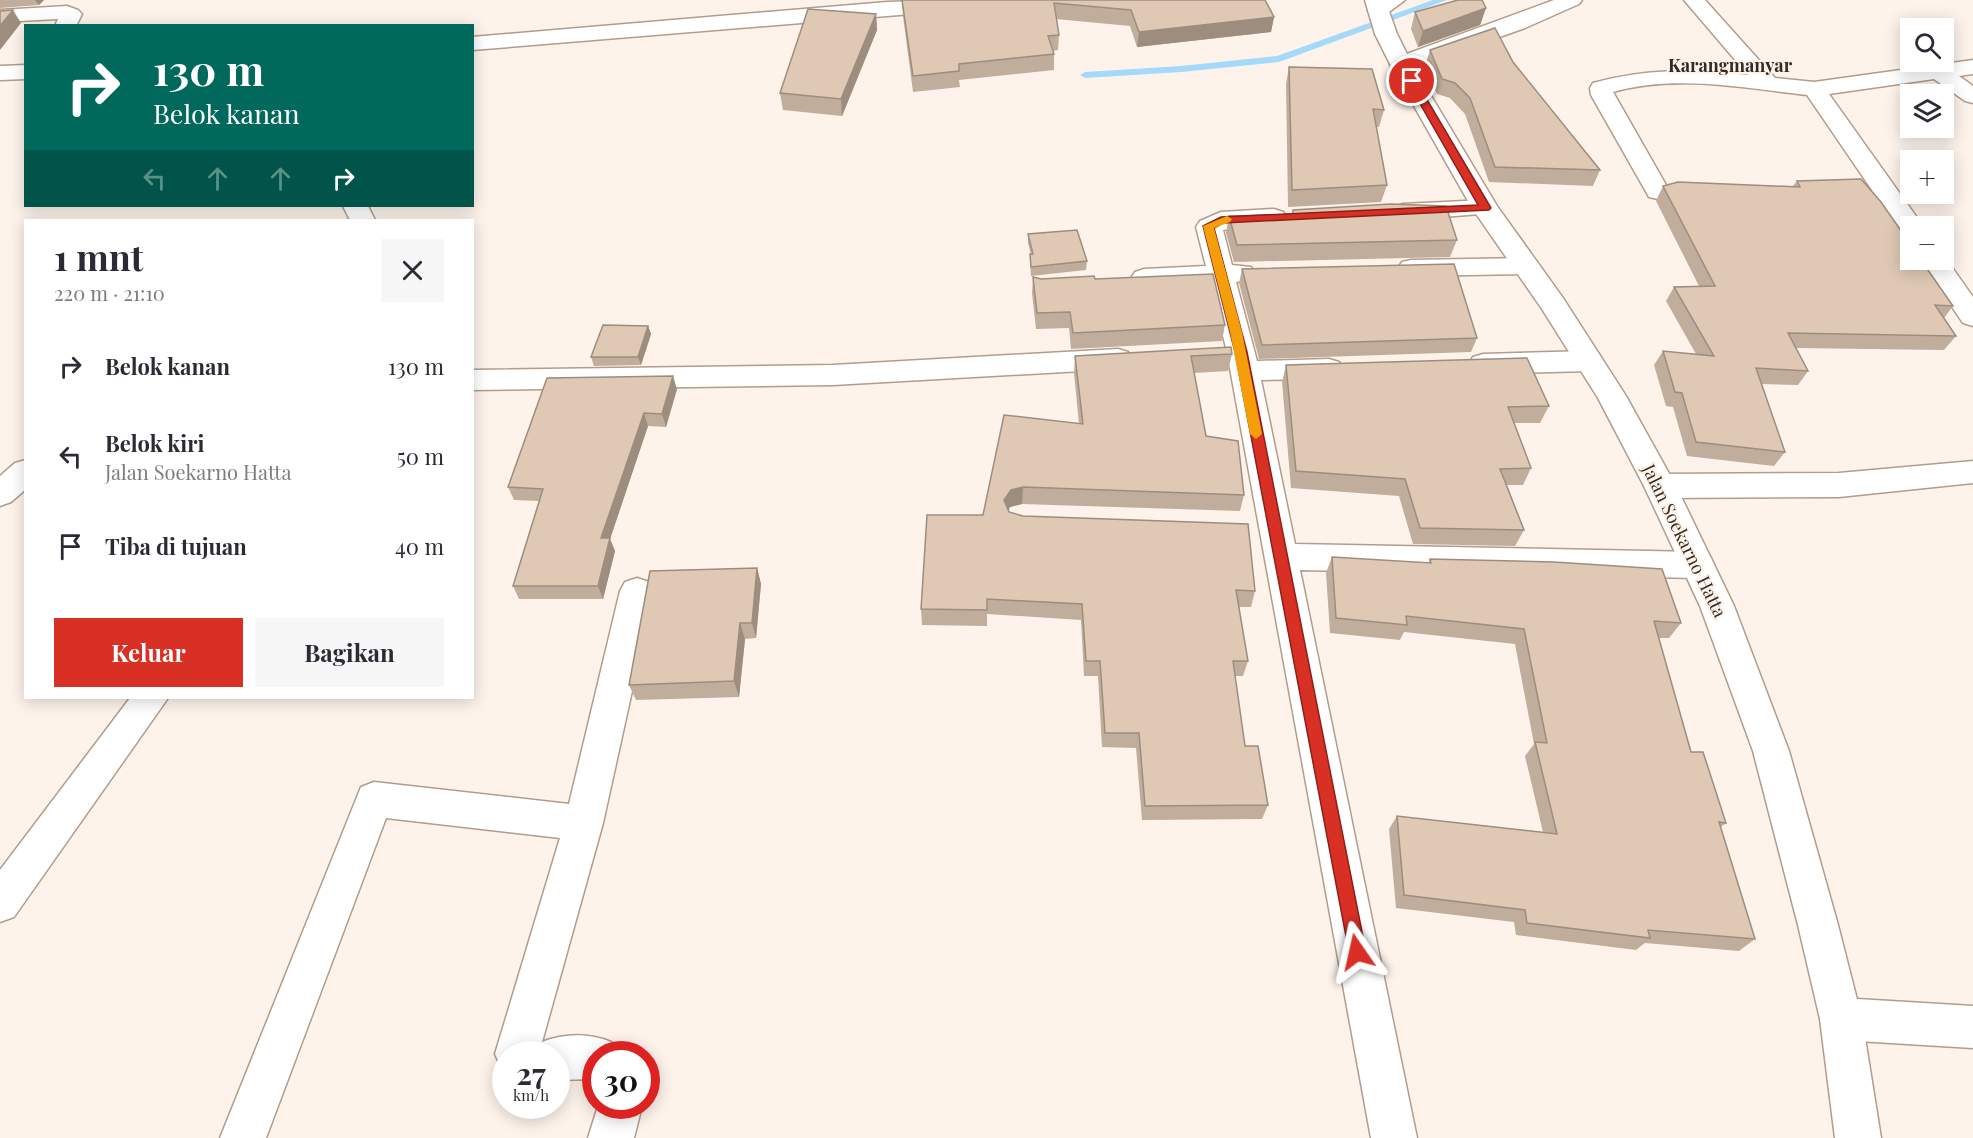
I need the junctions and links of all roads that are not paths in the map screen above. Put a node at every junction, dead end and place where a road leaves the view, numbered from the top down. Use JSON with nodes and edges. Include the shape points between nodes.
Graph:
{"nodes":[{"id":1,"x":1572,"y":0,"type":"edge"},
{"id":2,"x":1694,"y":0,"type":"edge"},
{"id":3,"x":948,"y":3,"type":"edge"},
{"id":4,"x":971,"y":4,"type":"edge"},
{"id":5,"x":846,"y":6,"type":"edge"},
{"id":6,"x":1383,"y":12,"type":"edge"},
{"id":7,"x":0,"y":16,"type":"edge"},
{"id":8,"x":66,"y":24,"type":"edge"},
{"id":9,"x":474,"y":44,"type":"edge"},
{"id":10,"x":1401,"y":64,"type":"junction"},
{"id":11,"x":1973,"y":67,"type":"edge"},
{"id":12,"x":24,"y":72,"type":"edge"},
{"id":13,"x":0,"y":73,"type":"edge"},
{"id":14,"x":1940,"y":73,"type":"junction"},
{"id":15,"x":1768,"y":84,"type":"junction"},
{"id":16,"x":1814,"y":89,"type":"junction"},
{"id":17,"x":1973,"y":96,"type":"edge"},
{"id":18,"x":1658,"y":192,"type":"dead end"},
{"id":19,"x":1485,"y":208,"type":"junction"},
{"id":20,"x":1370,"y":213,"type":"edge"},
{"id":21,"x":1301,"y":216,"type":"edge"},
{"id":22,"x":1903,"y":216,"type":"edge"},
{"id":23,"x":1526,"y":266,"type":"junction"},
{"id":24,"x":1386,"y":269,"type":"edge"},
{"id":25,"x":1940,"y":270,"type":"edge"},
{"id":26,"x":1269,"y":272,"type":"edge"},
{"id":27,"x":1222,"y":273,"type":"junction"},
{"id":28,"x":1120,"y":279,"type":"edge"},
{"id":29,"x":1973,"y":317,"type":"edge"},
{"id":30,"x":1145,"y":357,"type":"edge"},
{"id":31,"x":1234,"y":359,"type":"junction"},
{"id":32,"x":1589,"y":361,"type":"junction"},
{"id":33,"x":1458,"y":365,"type":"edge"},
{"id":34,"x":1351,"y":368,"type":"edge"},
{"id":35,"x":474,"y":380,"type":"edge"},
{"id":36,"x":1973,"y":472,"type":"edge"},
{"id":37,"x":24,"y":473,"type":"edge"},
{"id":38,"x":1660,"y":486,"type":"junction"},
{"id":39,"x":0,"y":494,"type":"edge"},
{"id":40,"x":1268,"y":537,"type":"junction"},
{"id":41,"x":1698,"y":565,"type":"junction"},
{"id":42,"x":637,"y":591,"type":"dead end"},
{"id":43,"x":149,"y":699,"type":"edge"},
{"id":44,"x":584,"y":823,"type":"junction"},
{"id":45,"x":0,"y":903,"type":"edge"},
{"id":46,"x":1841,"y":1019,"type":"junction"},
{"id":47,"x":1973,"y":1027,"type":"edge"},
{"id":48,"x":521,"y":1041,"type":"edge"},
{"id":49,"x":616,"y":1119,"type":"edge"},
{"id":50,"x":243,"y":1138,"type":"edge"},
{"id":51,"x":611,"y":1138,"type":"edge"},
{"id":52,"x":1394,"y":1138,"type":"edge"},
{"id":53,"x":1858,"y":1138,"type":"edge"}],
"edges":[{"from":1,"to":10,"type":"street"},
{"from":2,"to":15,"type":"street"},
{"from":3,"to":4,"type":"street"},
{"from":3,"to":5,"type":"street"},
{"from":5,"to":9,"type":"street"},
{"from":6,"to":10,"type":"street","name":"Jalan Soekarno Hatta"},
{"from":7,"to":8,"type":"street","via":[[67,12],[71,14]]},
{"from":10,"to":19,"type":"street","name":"Jalan Soekarno Hatta"},
{"from":11,"to":14,"type":"street"},
{"from":12,"to":13,"type":"street"},
{"from":14,"to":16,"type":"street"},
{"from":14,"to":17,"type":"street"},
{"from":15,"to":16,"type":"street"},
{"from":15,"to":18,"type":"street","via":[[1666,78],[1632,79],[1601,88]]},
{"from":16,"to":22,"type":"street"},
{"from":19,"to":20,"type":"street"},
{"from":19,"to":23,"type":"street","name":"Jalan Soekarno Hatta"},
{"from":21,"to":27,"type":"street","via":[[1211,223]]},
{"from":23,"to":24,"type":"street"},
{"from":23,"to":32,"type":"street","name":"Jalan Soekarno Hatta"},
{"from":25,"to":29,"type":"street"},
{"from":26,"to":27,"type":"street"},
{"from":27,"to":28,"type":"street"},
{"from":27,"to":31,"type":"street"},
{"from":30,"to":35,"type":"street","via":[[833,375]]},
{"from":31,"to":34,"type":"street"},
{"from":31,"to":40,"type":"street"},
{"from":32,"to":33,"type":"street"},
{"from":32,"to":38,"type":"street","name":"Jalan Soekarno Hatta"},
{"from":36,"to":38,"type":"street","via":[[1839,485]]},
{"from":37,"to":39,"type":"street"},
{"from":38,"to":41,"type":"street","name":"Jalan Soekarno Hatta"},
{"from":40,"to":41,"type":"street"},
{"from":40,"to":52,"type":"street"},
{"from":41,"to":46,"type":"street","name":"Jalan Soekarno Hatta","via":[[1734,647],[1771,751]]},
{"from":42,"to":44,"type":"street"},
{"from":43,"to":45,"type":"street"},
{"from":44,"to":48,"type":"street"},
{"from":44,"to":50,"type":"street","via":[[374,799]]},
{"from":46,"to":47,"type":"street"},
{"from":46,"to":53,"type":"street","name":"Jalan Soekarno Hatta"},
{"from":49,"to":51,"type":"street"}]}
